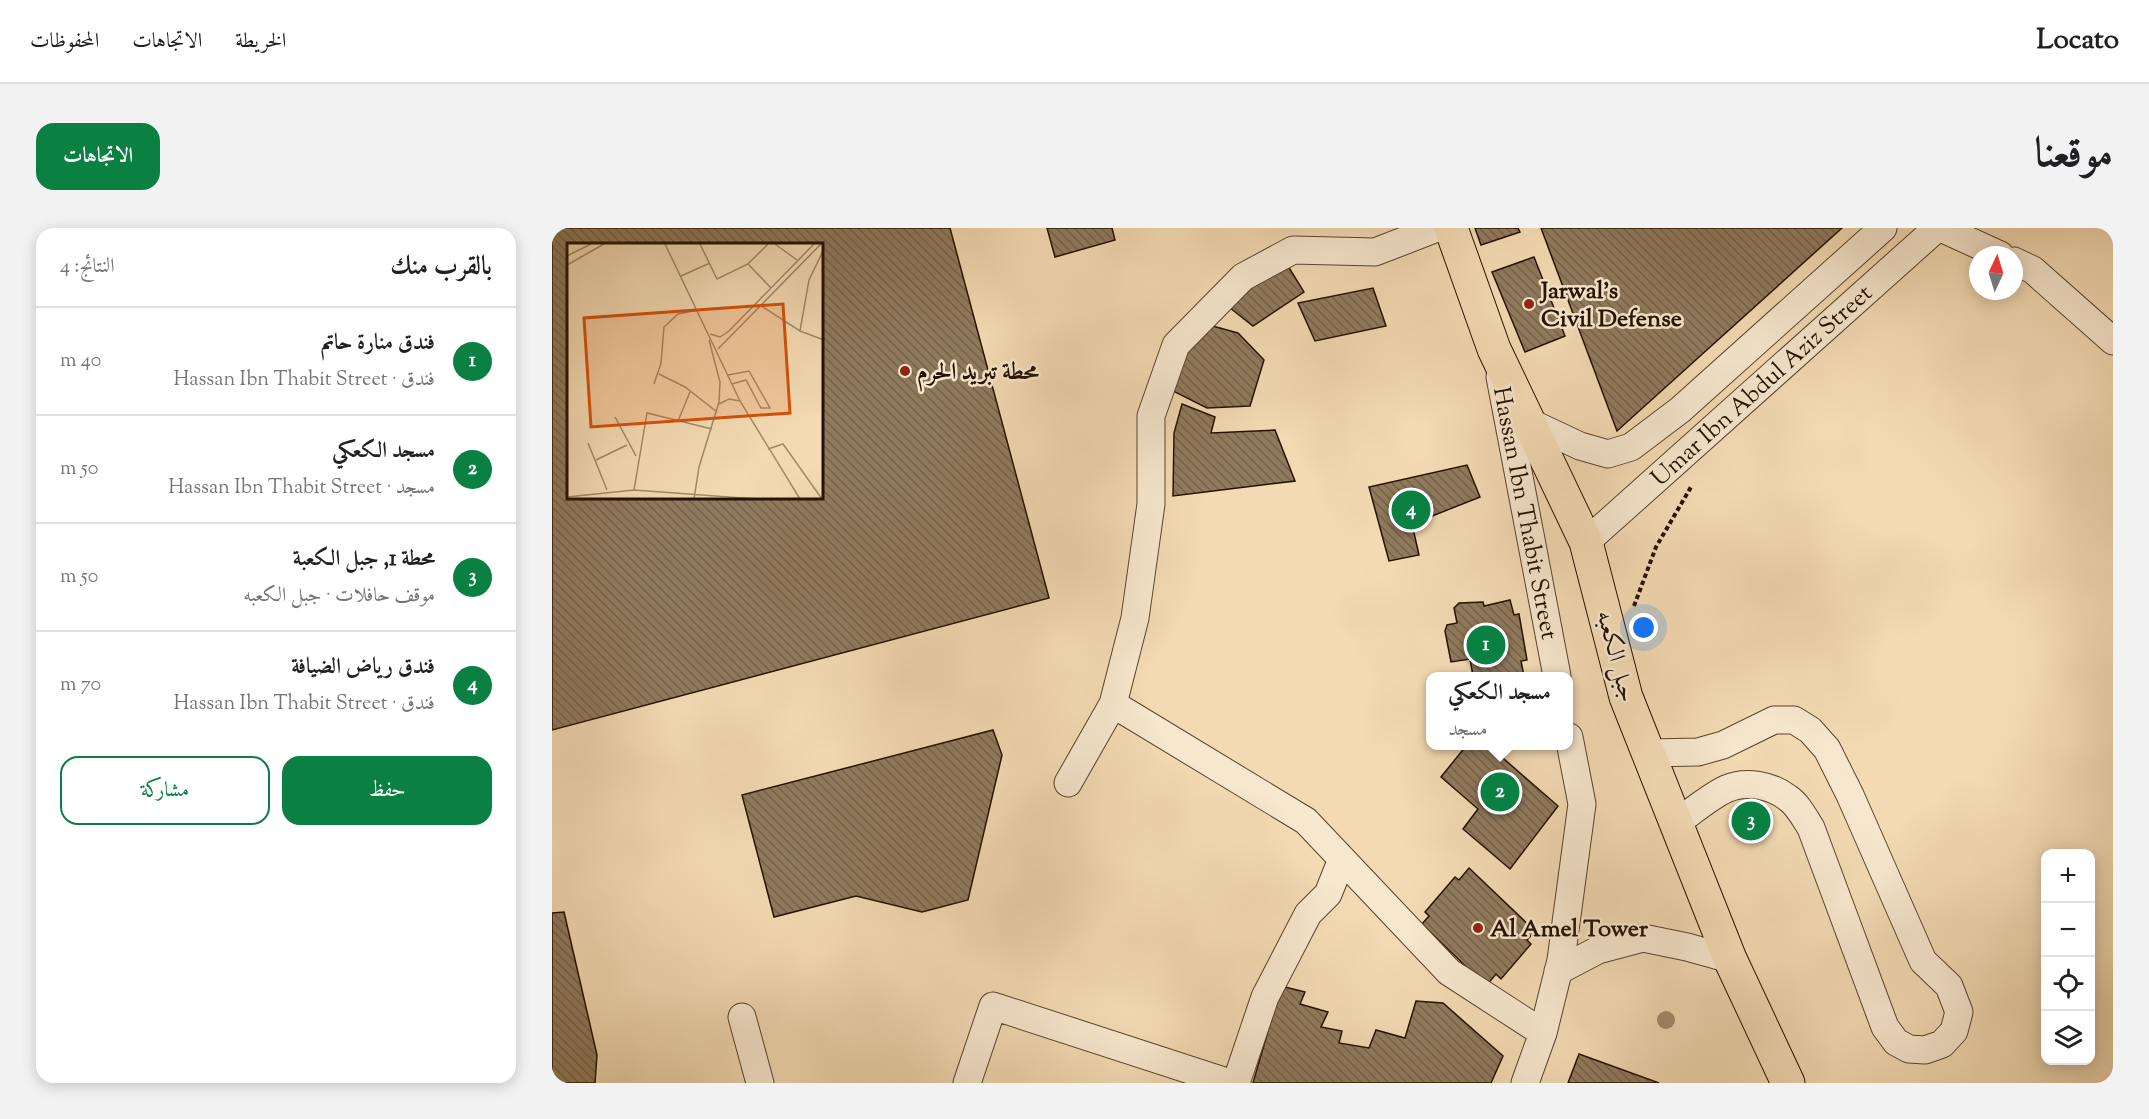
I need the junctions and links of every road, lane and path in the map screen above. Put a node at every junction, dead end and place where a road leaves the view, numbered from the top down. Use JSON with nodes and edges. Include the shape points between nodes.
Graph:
{"nodes":[{"id":1,"x":1437,"y":228,"type":"edge"},
{"id":2,"x":1451,"y":228,"type":"edge"},
{"id":3,"x":1883,"y":228,"type":"edge"},
{"id":4,"x":1939,"y":228,"type":"edge"},
{"id":5,"x":1980,"y":246,"type":"edge"},
{"id":6,"x":2023,"y":266,"type":"edge"},
{"id":7,"x":2113,"y":342,"type":"edge"},
{"id":8,"x":1494,"y":349,"type":"junction"},
{"id":9,"x":1529,"y":422,"type":"junction"},
{"id":10,"x":1586,"y":542,"type":"junction"},
{"id":11,"x":1556,"y":672,"type":"edge"},
{"id":12,"x":1113,"y":704,"type":"junction"},
{"id":13,"x":1572,"y":750,"type":"edge"},
{"id":14,"x":1648,"y":753,"type":"junction"},
{"id":15,"x":1068,"y":783,"type":"dead end"},
{"id":16,"x":1676,"y":823,"type":"junction"},
{"id":17,"x":1342,"y":859,"type":"junction"},
{"id":18,"x":1730,"y":959,"type":"junction"},
{"id":19,"x":1558,"y":971,"type":"junction"},
{"id":20,"x":742,"y":1017,"type":"dead end"},
{"id":21,"x":1543,"y":1034,"type":"junction"},
{"id":22,"x":760,"y":1083,"type":"edge"},
{"id":23,"x":967,"y":1083,"type":"edge"},
{"id":24,"x":1230,"y":1083,"type":"edge"},
{"id":25,"x":1236,"y":1083,"type":"edge"},
{"id":26,"x":1525,"y":1083,"type":"edge"},
{"id":27,"x":1788,"y":1083,"type":"edge"}],
"edges":[{"from":1,"to":12,"type":"street","via":[[1375,252],[1293,250],[1243,278],[1176,345],[1151,416],[1151,504],[1135,618]]},
{"from":2,"to":8,"type":"highway","name":"جبل الكعبه"},
{"from":3,"to":9,"type":"street","name":"Umar Ibn Abdul Aziz Street","via":[[1680,410],[1631,447],[1608,454],[1580,446]]},
{"from":4,"to":5,"type":"street"},
{"from":4,"to":10,"type":"street","name":"Umar Ibn Abdul Aziz Street"},
{"from":6,"to":7,"type":"street"},
{"from":8,"to":9,"type":"highway","name":"جبل الكعبه"},
{"from":8,"to":11,"type":"street","name":"Hassan Ibn Thabit Street"},
{"from":9,"to":10,"type":"highway","name":"جبل الكعبه"},
{"from":10,"to":14,"type":"highway","name":"جبل الكعبه","via":[[1626,697]]},
{"from":12,"to":15,"type":"street"},
{"from":12,"to":17,"type":"street","via":[[1306,821]]},
{"from":13,"to":19,"type":"street","via":[[1582,804]]},
{"from":14,"to":16,"type":"highway","name":"جبل الكعبه"},
{"from":14,"to":16,"type":"street","via":[[1698,752],[1723,745],[1774,720],[1794,720],[1810,730],[1827,749],[1923,961],[1949,986],[1959,1012],[1954,1031],[1942,1044],[1925,1050],[1909,1049],[1896,1042],[1885,1027],[1811,828],[1788,798],[1758,785],[1745,784],[1727,789]]},
{"from":16,"to":18,"type":"highway","name":"جبل الكعبه"},
{"from":17,"to":21,"type":"street","via":[[1449,972]]},
{"from":17,"to":25,"type":"street","via":[[1328,894],[1308,914],[1265,997]]},
{"from":18,"to":19,"type":"street","via":[[1643,938],[1598,950]]},
{"from":18,"to":27,"type":"highway","name":"جبل الكعبه"},
{"from":19,"to":21,"type":"street"},
{"from":20,"to":22,"type":"street"},
{"from":21,"to":26,"type":"street"},
{"from":23,"to":24,"type":"street","via":[[993,1006]]}]}
